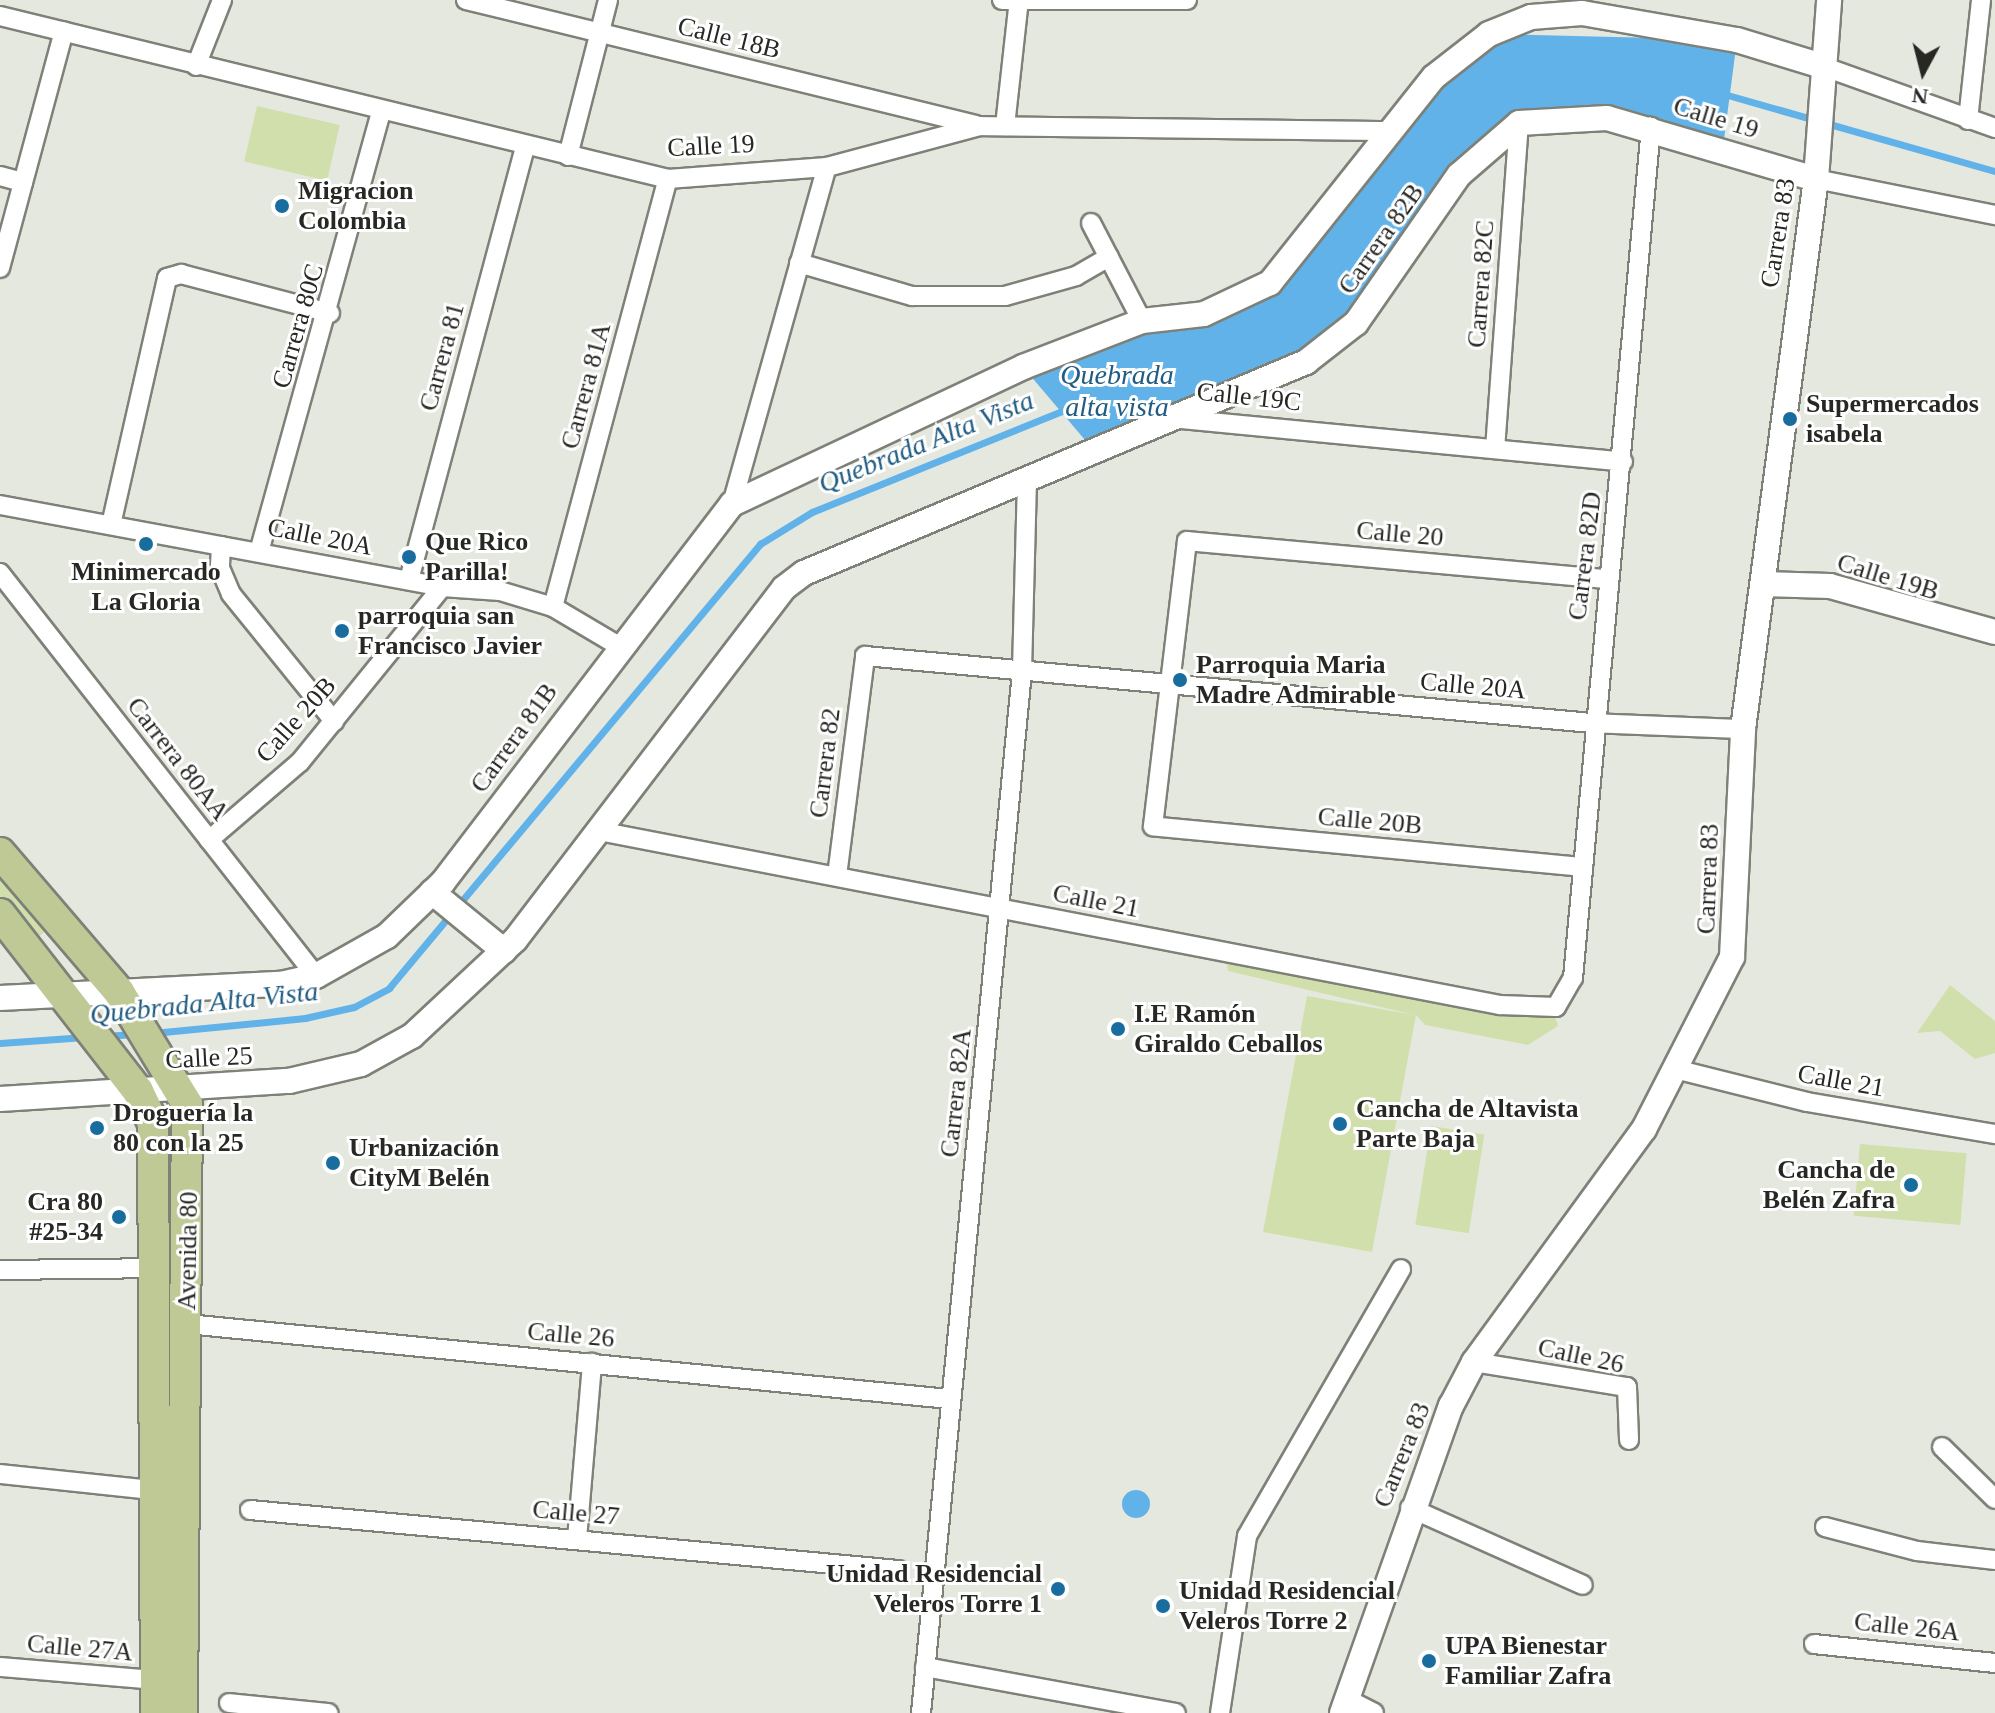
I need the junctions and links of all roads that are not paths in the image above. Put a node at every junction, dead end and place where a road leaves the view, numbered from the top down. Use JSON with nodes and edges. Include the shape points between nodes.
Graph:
{"nodes":[{"id":1,"x":222,"y":0,"type":"edge"},
{"id":2,"x":608,"y":0,"type":"edge"},
{"id":3,"x":1187,"y":0,"type":"edge"},
{"id":4,"x":1829,"y":0,"type":"edge"},
{"id":5,"x":1981,"y":0,"type":"edge"},
{"id":6,"x":477,"y":1,"type":"edge"},
{"id":7,"x":1013,"y":1,"type":"edge"},
{"id":8,"x":0,"y":16,"type":"edge"},
{"id":9,"x":64,"y":31,"type":"junction"},
{"id":10,"x":600,"y":33,"type":"junction"},
{"id":11,"x":196,"y":66,"type":"junction"},
{"id":12,"x":1822,"y":66,"type":"junction"},
{"id":13,"x":381,"y":113,"type":"junction"},
{"id":14,"x":1968,"y":120,"type":"junction"},
{"id":15,"x":1519,"y":123,"type":"junction"},
{"id":16,"x":980,"y":126,"type":"junction"},
{"id":17,"x":1005,"y":126,"type":"junction"},
{"id":18,"x":1651,"y":127,"type":"junction"},
{"id":19,"x":1995,"y":128,"type":"edge"},
{"id":20,"x":1391,"y":131,"type":"junction"},
{"id":21,"x":1489,"y":143,"type":"joint"},
{"id":22,"x":525,"y":147,"type":"junction"},
{"id":23,"x":568,"y":156,"type":"junction"},
{"id":24,"x":827,"y":167,"type":"junction"},
{"id":25,"x":0,"y":176,"type":"edge"},
{"id":26,"x":668,"y":179,"type":"junction"},
{"id":27,"x":1816,"y":179,"type":"junction"},
{"id":28,"x":23,"y":182,"type":"junction"},
{"id":29,"x":1995,"y":215,"type":"edge"},
{"id":30,"x":1091,"y":223,"type":"dead end"},
{"id":31,"x":1109,"y":257,"type":"junction"},
{"id":32,"x":799,"y":263,"type":"junction"},
{"id":33,"x":0,"y":268,"type":"edge"},
{"id":34,"x":330,"y":313,"type":"junction"},
{"id":35,"x":1142,"y":321,"type":"junction"},
{"id":36,"x":1180,"y":419,"type":"junction"},
{"id":37,"x":1495,"y":449,"type":"junction"},
{"id":38,"x":1623,"y":462,"type":"junction"},
{"id":39,"x":1027,"y":478,"type":"junction"},
{"id":40,"x":732,"y":504,"type":"junction"},
{"id":41,"x":0,"y":505,"type":"edge"},
{"id":42,"x":111,"y":525,"type":"junction"},
{"id":43,"x":221,"y":546,"type":"junction"},
{"id":44,"x":259,"y":552,"type":"junction"},
{"id":45,"x":0,"y":573,"type":"edge"},
{"id":46,"x":1608,"y":579,"type":"junction"},
{"id":47,"x":409,"y":580,"type":"junction"},
{"id":48,"x":1763,"y":584,"type":"junction"},
{"id":49,"x":442,"y":587,"type":"junction"},
{"id":50,"x":553,"y":607,"type":"junction"},
{"id":51,"x":1995,"y":632,"type":"edge"},
{"id":52,"x":619,"y":646,"type":"junction"},
{"id":53,"x":865,"y":656,"type":"joint"},
{"id":54,"x":1022,"y":671,"type":"junction"},
{"id":55,"x":1169,"y":686,"type":"junction"},
{"id":56,"x":334,"y":721,"type":"junction"},
{"id":57,"x":1592,"y":723,"type":"junction"},
{"id":58,"x":1743,"y":729,"type":"junction"},
{"id":59,"x":604,"y":832,"type":"junction"},
{"id":60,"x":209,"y":840,"type":"junction"},
{"id":61,"x":0,"y":853,"type":"edge"},
{"id":62,"x":1583,"y":867,"type":"junction"},
{"id":63,"x":837,"y":876,"type":"junction"},
{"id":64,"x":442,"y":890,"type":"junction"},
{"id":65,"x":1001,"y":909,"type":"junction"},
{"id":66,"x":0,"y":914,"type":"edge"},
{"id":67,"x":505,"y":942,"type":"junction"},
{"id":68,"x":316,"y":976,"type":"junction"},
{"id":69,"x":1572,"y":991,"type":"joint"},
{"id":70,"x":0,"y":998,"type":"edge"},
{"id":71,"x":124,"y":1000,"type":"junction"},
{"id":72,"x":74,"y":1003,"type":"junction"},
{"id":73,"x":1679,"y":1070,"type":"junction"},
{"id":74,"x":174,"y":1076,"type":"junction"},
{"id":75,"x":138,"y":1091,"type":"junction"},
{"id":76,"x":0,"y":1099,"type":"edge"},
{"id":77,"x":1995,"y":1134,"type":"edge"},
{"id":78,"x":153,"y":1268,"type":"junction"},
{"id":79,"x":1401,"y":1269,"type":"dead end"},
{"id":80,"x":0,"y":1270,"type":"edge"},
{"id":81,"x":187,"y":1324,"type":"junction"},
{"id":82,"x":1474,"y":1362,"type":"junction"},
{"id":83,"x":592,"y":1363,"type":"junction"},
{"id":84,"x":949,"y":1399,"type":"junction"},
{"id":85,"x":1629,"y":1440,"type":"dead end"},
{"id":86,"x":1942,"y":1447,"type":"dead end"},
{"id":87,"x":0,"y":1474,"type":"edge"},
{"id":88,"x":152,"y":1490,"type":"junction"},
{"id":89,"x":1995,"y":1499,"type":"edge"},
{"id":90,"x":1410,"y":1508,"type":"junction"},
{"id":91,"x":250,"y":1510,"type":"dead end"},
{"id":92,"x":1825,"y":1527,"type":"dead end"},
{"id":93,"x":577,"y":1539,"type":"junction"},
{"id":94,"x":1995,"y":1560,"type":"edge"},
{"id":95,"x":898,"y":1570,"type":"dead end"},
{"id":96,"x":1583,"y":1585,"type":"dead end"},
{"id":97,"x":1814,"y":1644,"type":"dead end"},
{"id":98,"x":1995,"y":1663,"type":"edge"},
{"id":99,"x":0,"y":1667,"type":"edge"},
{"id":100,"x":925,"y":1667,"type":"junction"},
{"id":101,"x":156,"y":1680,"type":"junction"},
{"id":102,"x":229,"y":1703,"type":"dead end"},
{"id":103,"x":1346,"y":1706,"type":"edge"},
{"id":104,"x":156,"y":1713,"type":"edge"},
{"id":105,"x":182,"y":1713,"type":"edge"},
{"id":106,"x":328,"y":1713,"type":"edge"},
{"id":107,"x":921,"y":1713,"type":"edge"},
{"id":108,"x":1176,"y":1713,"type":"edge"},
{"id":109,"x":1220,"y":1713,"type":"edge"},
{"id":110,"x":1374,"y":1713,"type":"edge"}],
"edges":[{"from":1,"to":11,"type":"street"},
{"from":2,"to":10,"type":"street"},
{"from":3,"to":7,"type":"street"},
{"from":4,"to":12,"type":"street","name":"Carrera 83"},
{"from":5,"to":14,"type":"street"},
{"from":6,"to":10,"type":"street","name":"Calle 18B"},
{"from":7,"to":17,"type":"street"},
{"from":8,"to":9,"type":"street","name":"Calle 19"},
{"from":9,"to":11,"type":"street","name":"Calle 19"},
{"from":9,"to":28,"type":"street"},
{"from":10,"to":16,"type":"street","name":"Calle 18B"},
{"from":10,"to":23,"type":"street"},
{"from":11,"to":13,"type":"street","name":"Calle 19"},
{"from":12,"to":14,"type":"street"},
{"from":12,"to":20,"type":"street","via":[[1737,40],[1582,13],[1531,17],[1489,34],[1434,77]]},
{"from":12,"to":27,"type":"street","name":"Carrera 83"},
{"from":13,"to":22,"type":"street","name":"Calle 19"},
{"from":13,"to":34,"type":"street","name":"Carrera 80C"},
{"from":14,"to":19,"type":"street"},
{"from":15,"to":18,"type":"street","name":"Calle 19","via":[[1563,116]]},
{"from":15,"to":21,"type":"street","name":"Calle 19"},
{"from":15,"to":37,"type":"street","name":"Carrera 82C"},
{"from":16,"to":17,"type":"street","name":"Calle 19"},
{"from":16,"to":24,"type":"street","name":"Calle 19"},
{"from":17,"to":20,"type":"street","name":"Calle 19"},
{"from":18,"to":27,"type":"street","name":"Calle 19"},
{"from":18,"to":38,"type":"street","name":"Carrera 82D"},
{"from":20,"to":35,"type":"street","via":[[1270,283],[1204,314]]},
{"from":21,"to":36,"type":"street","name":"Carrera 82B","via":[[1387,288],[1333,343],[1306,362]]},
{"from":22,"to":23,"type":"street","name":"Calle 19"},
{"from":22,"to":47,"type":"street","name":"Carrera 81"},
{"from":23,"to":26,"type":"street","name":"Calle 19"},
{"from":24,"to":26,"type":"street","name":"Calle 19"},
{"from":24,"to":32,"type":"street"},
{"from":25,"to":28,"type":"street"},
{"from":26,"to":50,"type":"street","name":"Carrera 81A"},
{"from":27,"to":29,"type":"street","name":"Calle 19"},
{"from":27,"to":48,"type":"street","name":"Carrera 83"},
{"from":28,"to":33,"type":"street"},
{"from":30,"to":31,"type":"street"},
{"from":31,"to":32,"type":"street","via":[[1076,276],[1005,296],[912,296]]},
{"from":31,"to":35,"type":"street"},
{"from":32,"to":40,"type":"street"},
{"from":34,"to":42,"type":"street","via":[[181,274],[167,278]]},
{"from":34,"to":44,"type":"street","name":"Carrera 80C"},
{"from":35,"to":40,"type":"street","via":[[1023,367]]},
{"from":36,"to":37,"type":"street","name":"Calle 19C"},
{"from":36,"to":39,"type":"street","name":"Calle 19C"},
{"from":37,"to":38,"type":"street","name":"Calle 19C"},
{"from":38,"to":46,"type":"street","name":"Carrera 82D"},
{"from":39,"to":54,"type":"street","name":"Carrera 82A"},
{"from":39,"to":59,"type":"street","name":"Calle 19C","via":[[804,573],[768,605]]},
{"from":40,"to":52,"type":"street","name":"Carrera 81B"},
{"from":41,"to":42,"type":"street","name":"Calle 20A"},
{"from":42,"to":43,"type":"street","name":"Calle 20A"},
{"from":43,"to":44,"type":"street","name":"Calle 20A"},
{"from":43,"to":56,"type":"street","via":[[231,594]]},
{"from":44,"to":47,"type":"street","name":"Calle 20A"},
{"from":45,"to":60,"type":"street","name":"Carrera 80AA"},
{"from":46,"to":55,"type":"street","name":"Calle 20","via":[[1187,541]]},
{"from":46,"to":57,"type":"street","name":"Carrera 82D"},
{"from":47,"to":49,"type":"street","name":"Calle 20A"},
{"from":48,"to":51,"type":"street","name":"Calle 19B","via":[[1830,586]]},
{"from":48,"to":58,"type":"street","name":"Carrera 83"},
{"from":49,"to":50,"type":"street","name":"Calle 20A","via":[[500,591]]},
{"from":49,"to":56,"type":"street","name":"Calle 20B"},
{"from":50,"to":52,"type":"street","name":"Calle 20A"},
{"from":52,"to":64,"type":"street","name":"Carrera 81B"},
{"from":53,"to":54,"type":"street","name":"Calle 20A"},
{"from":53,"to":63,"type":"street","name":"Carrera 82"},
{"from":54,"to":55,"type":"street","name":"Calle 20A"},
{"from":54,"to":65,"type":"street","name":"Carrera 82A"},
{"from":55,"to":57,"type":"street","name":"Calle 20A"},
{"from":55,"to":62,"type":"street","name":"Calle 20B","via":[[1153,826]]},
{"from":56,"to":60,"type":"street","name":"Calle 20B","via":[[300,762]]},
{"from":57,"to":58,"type":"street","name":"Calle 20A"},
{"from":57,"to":62,"type":"street","name":"Carrera 82D"},
{"from":58,"to":73,"type":"street","name":"Carrera 83","via":[[1732,957]]},
{"from":59,"to":63,"type":"street","name":"Calle 21"},
{"from":59,"to":67,"type":"street"},
{"from":60,"to":68,"type":"street","name":"Carrera 80AA"},
{"from":61,"to":71,"type":"main road","name":"Avenida 80"},
{"from":62,"to":69,"type":"street","name":"Carrera 82D"},
{"from":63,"to":65,"type":"street","name":"Calle 21"},
{"from":64,"to":67,"type":"street"},
{"from":64,"to":68,"type":"street","name":"Carrera 81B","via":[[387,936]]},
{"from":65,"to":69,"type":"street","name":"Calle 21","via":[[1512,1007],[1549,1009]]},
{"from":65,"to":84,"type":"street","name":"Carrera 82A"},
{"from":66,"to":72,"type":"main road","name":"Avenida 80"},
{"from":67,"to":74,"type":"street","name":"Calle 25","via":[[412,1036],[333,1073]]},
{"from":68,"to":71,"type":"street"},
{"from":70,"to":72,"type":"street"},
{"from":71,"to":72,"type":"street"},
{"from":71,"to":74,"type":"main road","name":"Avenida 80"},
{"from":72,"to":75,"type":"main road","name":"Avenida 80"},
{"from":73,"to":77,"type":"street","name":"Calle 21","via":[[1807,1102]]},
{"from":73,"to":82,"type":"street","name":"Carrera 83","via":[[1585,1213]]},
{"from":74,"to":75,"type":"street","name":"Calle 25"},
{"from":74,"to":81,"type":"main road","name":"Avenida 80","via":[[190,1123]]},
{"from":75,"to":76,"type":"street","name":"Calle 25"},
{"from":75,"to":78,"type":"main road","name":"Avenida 80","via":[[155,1148]]},
{"from":78,"to":80,"type":"street"},
{"from":78,"to":88,"type":"main road","name":"Avenida 80"},
{"from":79,"to":109,"type":"street","via":[[1247,1536]]},
{"from":81,"to":83,"type":"street","name":"Calle 26"},
{"from":81,"to":105,"type":"main road","name":"Avenida 80"},
{"from":82,"to":85,"type":"street","name":"Calle 26","via":[[1627,1387]]},
{"from":82,"to":90,"type":"street","name":"Carrera 83"},
{"from":83,"to":84,"type":"street","name":"Calle 26"},
{"from":83,"to":93,"type":"street"},
{"from":84,"to":100,"type":"street","name":"Carrera 82A"},
{"from":86,"to":89,"type":"street"},
{"from":87,"to":88,"type":"street"},
{"from":88,"to":101,"type":"main road","name":"Avenida 80"},
{"from":90,"to":96,"type":"street"},
{"from":90,"to":103,"type":"street","name":"Carrera 83"},
{"from":91,"to":93,"type":"street","name":"Calle 27"},
{"from":92,"to":94,"type":"street","via":[[1917,1551]]},
{"from":93,"to":95,"type":"street","name":"Calle 27"},
{"from":97,"to":98,"type":"street","name":"Calle 26A"},
{"from":99,"to":101,"type":"street","name":"Calle 27A"},
{"from":100,"to":107,"type":"street","name":"Carrera 82A"},
{"from":100,"to":108,"type":"street"},
{"from":101,"to":104,"type":"main road","name":"Avenida 80"},
{"from":102,"to":106,"type":"street"},
{"from":103,"to":110,"type":"street"}]}
